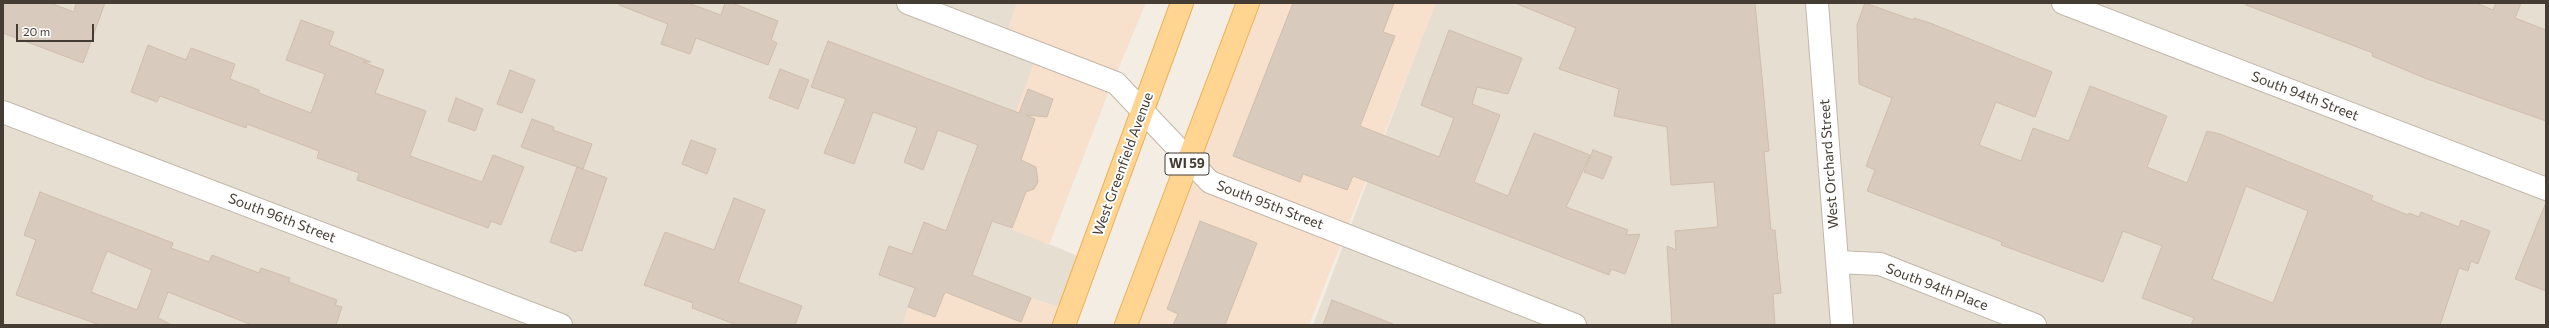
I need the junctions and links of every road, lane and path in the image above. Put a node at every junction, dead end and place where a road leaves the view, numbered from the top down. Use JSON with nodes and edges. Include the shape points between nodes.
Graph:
{"nodes":[{"id":1,"x":908,"y":3,"type":"edge"},
{"id":2,"x":1182,"y":3,"type":"edge"},
{"id":3,"x":1248,"y":3,"type":"edge"},
{"id":4,"x":1817,"y":3,"type":"edge"},
{"id":5,"x":2063,"y":3,"type":"edge"},
{"id":6,"x":3,"y":112,"type":"edge"},
{"id":7,"x":1142,"y":112,"type":"junction"},
{"id":8,"x":1189,"y":158,"type":"junction"},
{"id":9,"x":2546,"y":188,"type":"edge"},
{"id":10,"x":1837,"y":262,"type":"junction"},
{"id":11,"x":561,"y":325,"type":"edge"},
{"id":12,"x":1064,"y":325,"type":"edge"},
{"id":13,"x":1126,"y":325,"type":"edge"},
{"id":14,"x":1575,"y":325,"type":"edge"},
{"id":15,"x":1842,"y":325,"type":"edge"},
{"id":16,"x":2035,"y":325,"type":"edge"}],
"edges":[{"from":1,"to":7,"type":"street","name":"South 95th Street","via":[[1116,83]]},
{"from":2,"to":7,"type":"main road","name":"West Greenfield Avenue"},
{"from":3,"to":8,"type":"main road","number":"WI 59"},
{"from":4,"to":10,"type":"street","name":"West Orchard Street"},
{"from":5,"to":9,"type":"street","name":"South 94th Street"},
{"from":6,"to":11,"type":"street","name":"South 96th Street"},
{"from":7,"to":8,"type":"street","name":"South 95th Street"},
{"from":7,"to":12,"type":"main road","name":"West Greenfield Avenue"},
{"from":8,"to":13,"type":"main road","number":"WI 59"},
{"from":8,"to":14,"type":"street","name":"South 95th Street","via":[[1210,182]]},
{"from":10,"to":15,"type":"street","name":"West Orchard Street"},
{"from":10,"to":16,"type":"street","name":"South 94th Place","via":[[1880,264]]}]}
